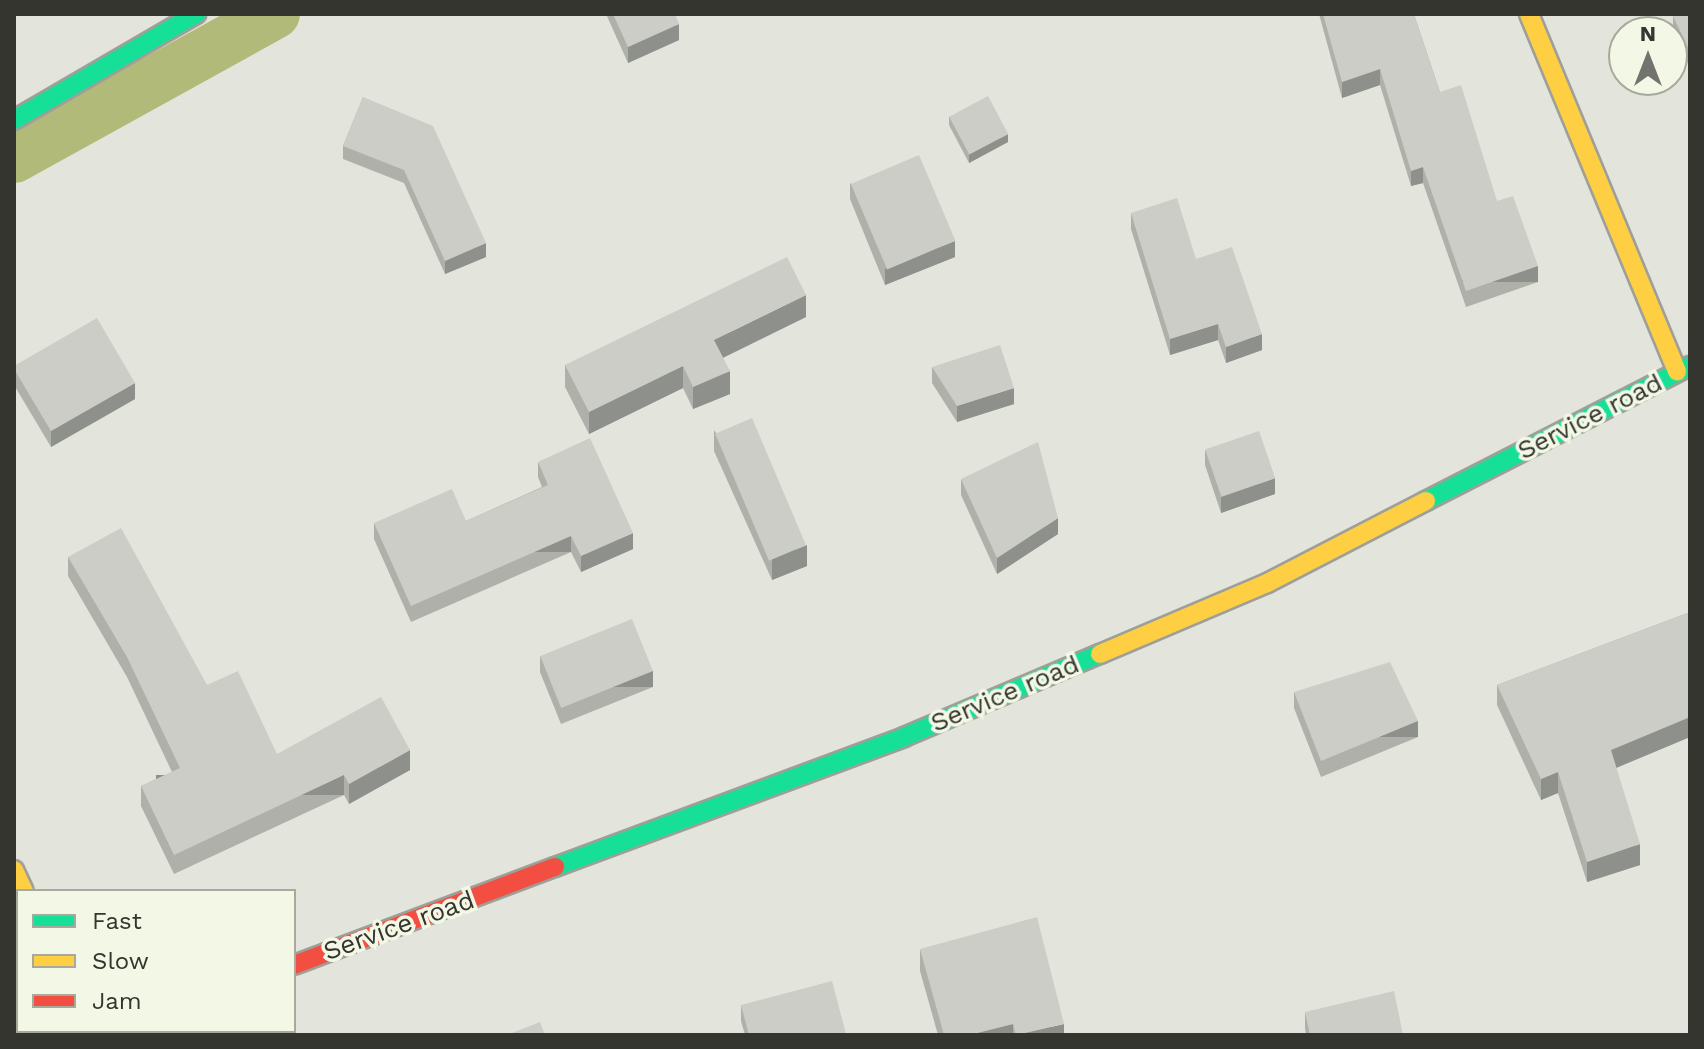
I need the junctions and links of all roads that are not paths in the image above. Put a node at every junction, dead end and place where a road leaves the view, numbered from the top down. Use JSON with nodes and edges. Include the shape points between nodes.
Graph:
{"nodes":[{"id":1,"x":196,"y":14,"type":"edge"},
{"id":2,"x":1529,"y":14,"type":"edge"},
{"id":3,"x":14,"y":120,"type":"edge"},
{"id":4,"x":1684,"y":369,"type":"edge"},
{"id":5,"x":14,"y":870,"type":"edge"},
{"id":6,"x":23,"y":889,"type":"edge"},
{"id":7,"x":296,"y":964,"type":"edge"}],
"edges":[{"from":1,"to":3,"type":"main road"},
{"from":2,"to":4,"type":"main road"},
{"from":4,"to":7,"type":"main road","name":"Service road","via":[[1267,583],[904,737]]},
{"from":5,"to":6,"type":"main road"}]}
